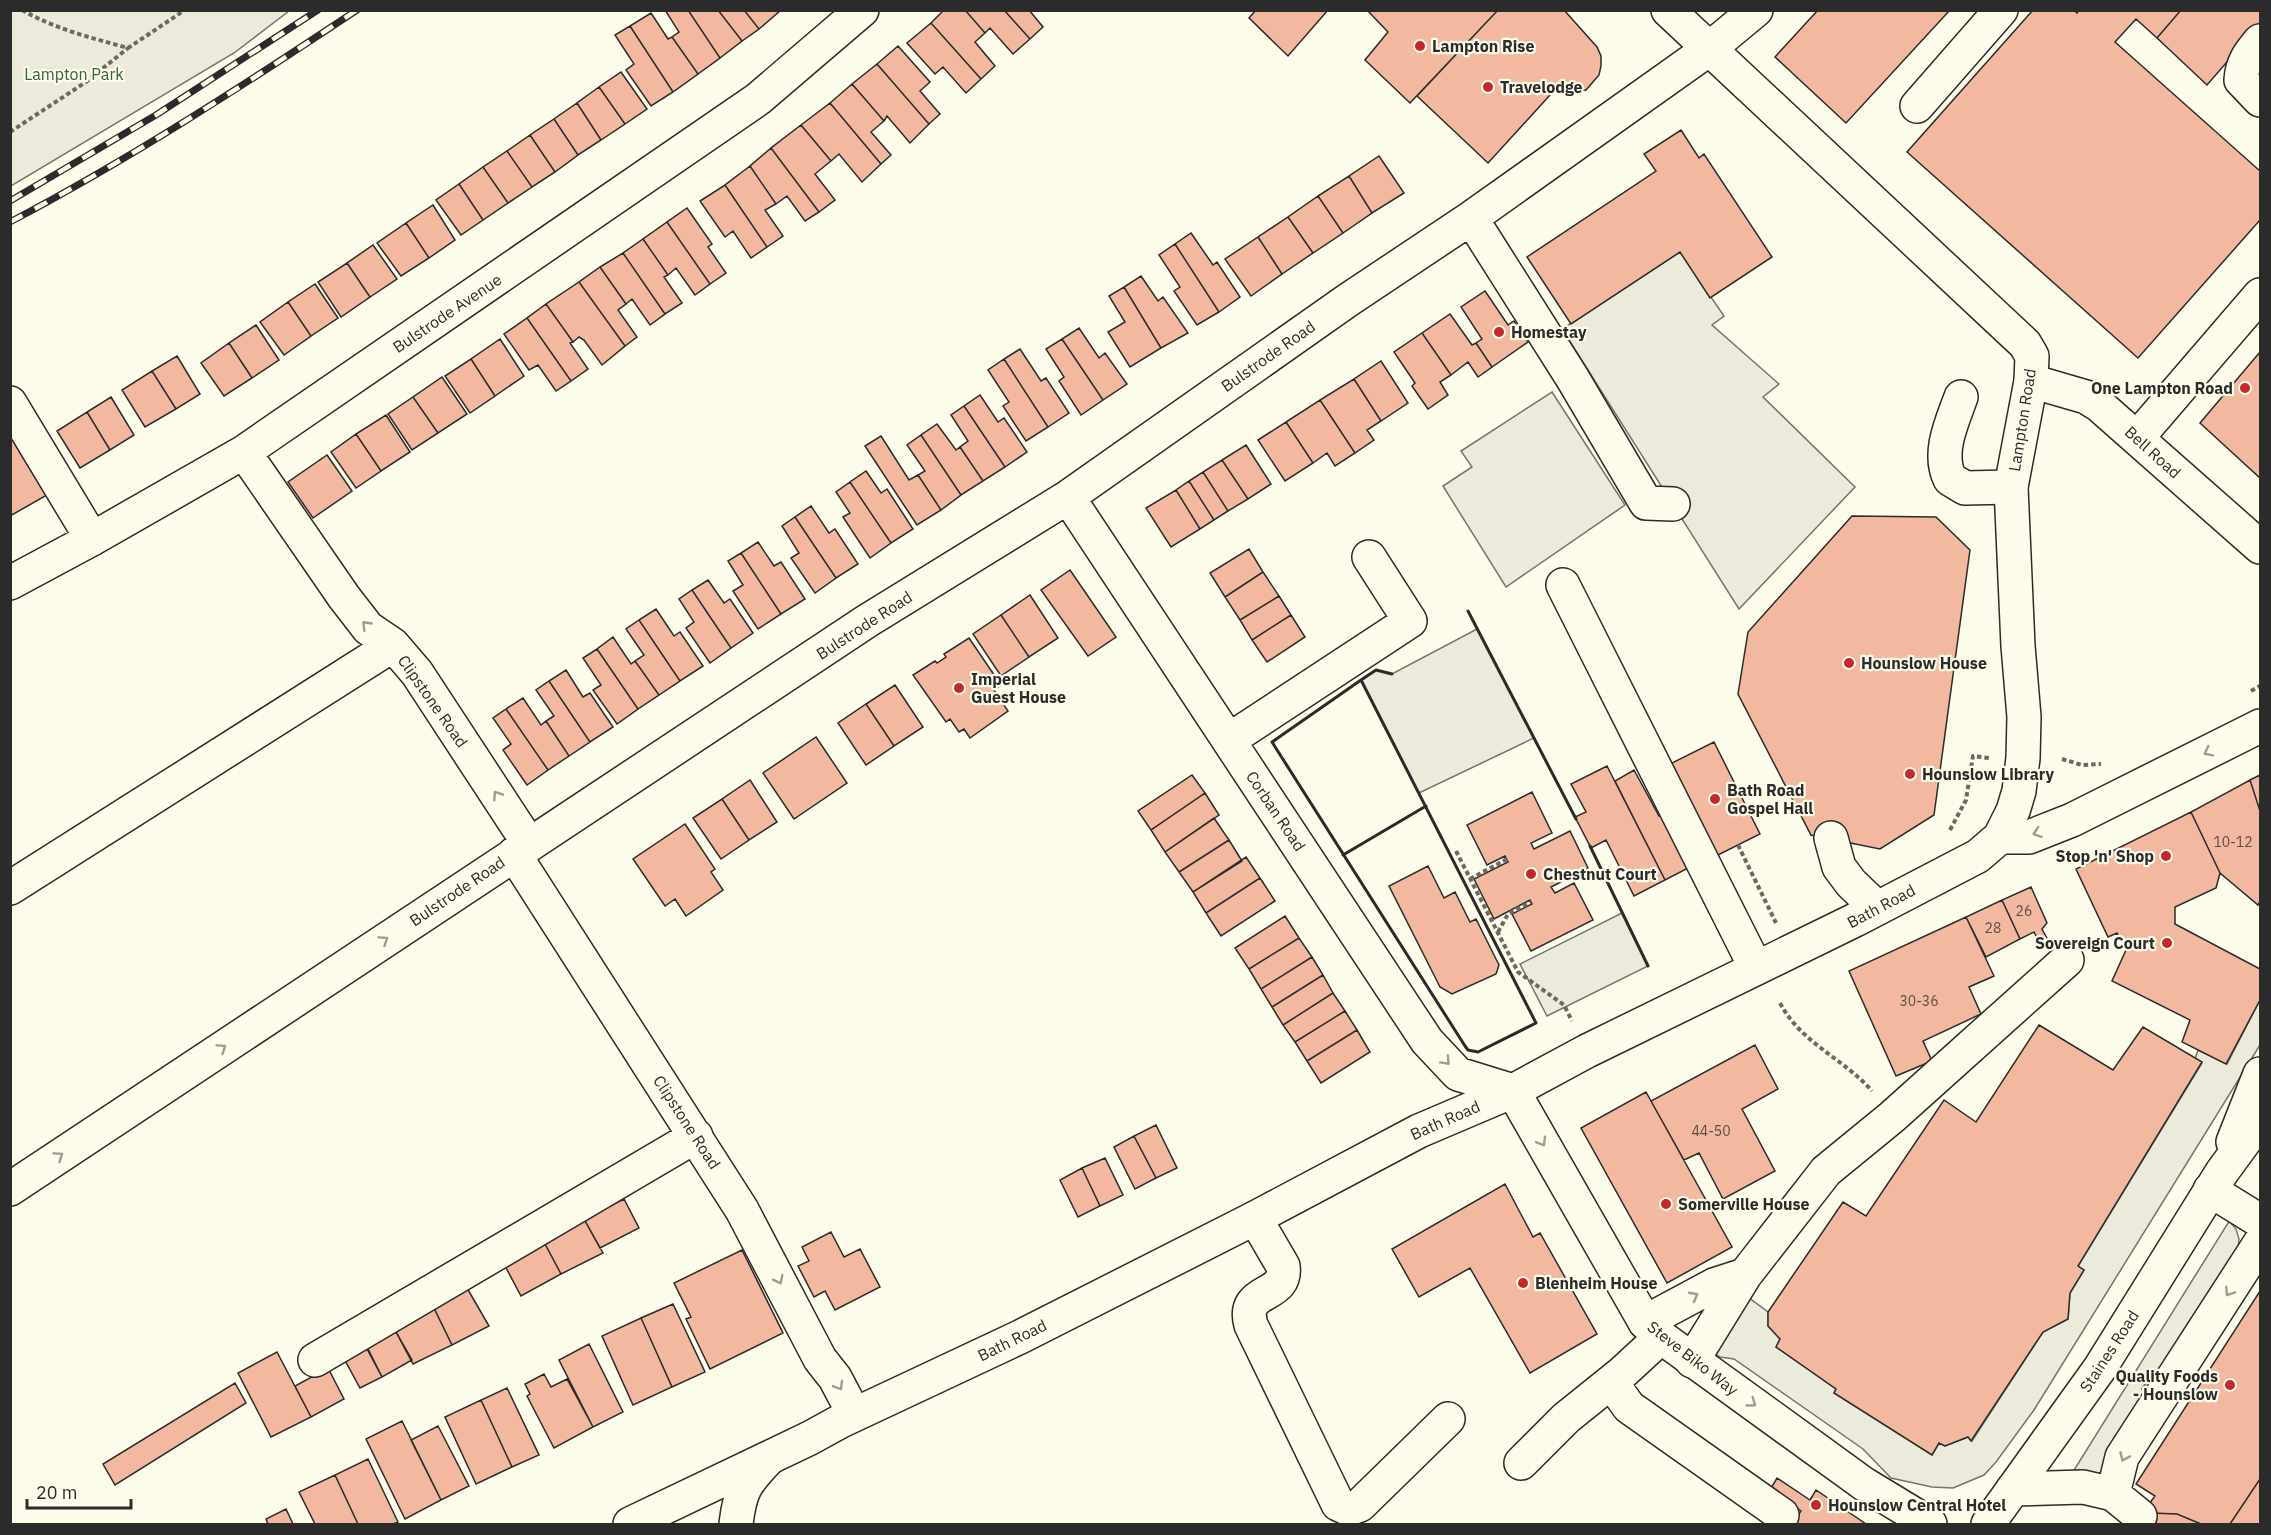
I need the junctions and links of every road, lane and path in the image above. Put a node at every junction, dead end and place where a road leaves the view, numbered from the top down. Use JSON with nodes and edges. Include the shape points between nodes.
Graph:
{"nodes":[{"id":1,"x":22,"y":10,"type":"edge"},
{"id":2,"x":185,"y":10,"type":"edge"},
{"id":3,"x":862,"y":10,"type":"edge"},
{"id":4,"x":1668,"y":10,"type":"edge"},
{"id":5,"x":1756,"y":10,"type":"edge"},
{"id":6,"x":2001,"y":10,"type":"edge"},
{"id":7,"x":2260,"y":41,"type":"edge"},
{"id":8,"x":128,"y":48,"type":"junction"},
{"id":9,"x":1709,"y":49,"type":"junction"},
{"id":10,"x":2260,"y":100,"type":"edge"},
{"id":11,"x":1917,"y":106,"type":"dead end"},
{"id":12,"x":10,"y":132,"type":"edge"},
{"id":13,"x":1472,"y":218,"type":"junction"},
{"id":14,"x":2260,"y":295,"type":"edge"},
{"id":15,"x":2031,"y":381,"type":"junction"},
{"id":16,"x":1961,"y":397,"type":"dead end"},
{"id":17,"x":10,"y":403,"type":"edge"},
{"id":18,"x":2137,"y":438,"type":"junction"},
{"id":19,"x":244,"y":452,"type":"junction"},
{"id":20,"x":2012,"y":487,"type":"junction"},
{"id":21,"x":1068,"y":497,"type":"junction"},
{"id":22,"x":1673,"y":504,"type":"dead end"},
{"id":23,"x":92,"y":539,"type":"junction"},
{"id":24,"x":2260,"y":547,"type":"edge"},
{"id":25,"x":1369,"y":557,"type":"dead end"},
{"id":26,"x":10,"y":583,"type":"edge"},
{"id":27,"x":1563,"y":585,"type":"dead end"},
{"id":28,"x":393,"y":645,"type":"junction"},
{"id":29,"x":2260,"y":726,"type":"edge"},
{"id":30,"x":1229,"y":740,"type":"junction"},
{"id":31,"x":1992,"y":758,"type":"dead end"},
{"id":32,"x":2062,"y":759,"type":"dead end"},
{"id":33,"x":2109,"y":762,"type":"dead end"},
{"id":34,"x":1966,"y":800,"type":"dead end"},
{"id":35,"x":2000,"y":837,"type":"junction"},
{"id":36,"x":1830,"y":838,"type":"dead end"},
{"id":37,"x":1738,"y":845,"type":"dead end"},
{"id":38,"x":521,"y":849,"type":"junction"},
{"id":39,"x":1456,"y":851,"type":"dead end"},
{"id":40,"x":1507,"y":859,"type":"dead end"},
{"id":41,"x":1470,"y":879,"type":"junction"},
{"id":42,"x":10,"y":888,"type":"edge"},
{"id":43,"x":1531,"y":902,"type":"dead end"},
{"id":44,"x":1866,"y":914,"type":"junction"},
{"id":45,"x":1498,"y":933,"type":"junction"},
{"id":46,"x":1790,"y":952,"type":"junction"},
{"id":47,"x":2067,"y":960,"type":"dead end"},
{"id":48,"x":1756,"y":968,"type":"junction"},
{"id":49,"x":1780,"y":1004,"type":"dead end"},
{"id":50,"x":1587,"y":1051,"type":"junction"},
{"id":51,"x":2260,"y":1074,"type":"edge"},
{"id":52,"x":1513,"y":1091,"type":"junction"},
{"id":53,"x":1892,"y":1117,"type":"junction"},
{"id":54,"x":2260,"y":1120,"type":"edge"},
{"id":55,"x":696,"y":1136,"type":"junction"},
{"id":56,"x":2216,"y":1181,"type":"junction"},
{"id":57,"x":10,"y":1189,"type":"edge"},
{"id":58,"x":742,"y":1209,"type":"junction"},
{"id":59,"x":1255,"y":1218,"type":"junction"},
{"id":60,"x":2260,"y":1221,"type":"edge"},
{"id":61,"x":765,"y":1232,"type":"dead end"},
{"id":62,"x":2260,"y":1243,"type":"edge"},
{"id":63,"x":1745,"y":1275,"type":"junction"},
{"id":64,"x":1653,"y":1330,"type":"junction"},
{"id":65,"x":315,"y":1360,"type":"dead end"},
{"id":66,"x":1692,"y":1361,"type":"junction"},
{"id":67,"x":1611,"y":1382,"type":"junction"},
{"id":68,"x":854,"y":1414,"type":"junction"},
{"id":69,"x":1448,"y":1419,"type":"dead end"},
{"id":70,"x":769,"y":1458,"type":"junction"},
{"id":71,"x":1521,"y":1463,"type":"dead end"},
{"id":72,"x":2013,"y":1489,"type":"junction"},
{"id":73,"x":2113,"y":1494,"type":"junction"},
{"id":74,"x":1782,"y":1515,"type":"dead end"},
{"id":75,"x":2140,"y":1516,"type":"dead end"},
{"id":76,"x":630,"y":1524,"type":"edge"},
{"id":77,"x":736,"y":1524,"type":"edge"},
{"id":78,"x":1930,"y":1524,"type":"edge"},
{"id":79,"x":1988,"y":1524,"type":"edge"}],
"edges":[{"from":1,"to":8,"type":"path","via":[[74,33]]},
{"from":2,"to":8,"type":"path"},
{"from":3,"to":19,"type":"street","name":"Bulstrode Avenue","via":[[758,99]]},
{"from":4,"to":9,"type":"street","name":"Lampton Road"},
{"from":5,"to":9,"type":"street","name":"Bulstrode Road"},
{"from":6,"to":11,"type":"street"},
{"from":7,"to":10,"type":"street","via":[[2241,69],[2241,80]]},
{"from":8,"to":12,"type":"path","via":[[86,82]]},
{"from":9,"to":13,"type":"street","name":"Bulstrode Road"},
{"from":9,"to":15,"type":"street","name":"Lampton Road","via":[[2025,344],[2031,356]]},
{"from":13,"to":21,"type":"street","name":"Bulstrode Road"},
{"from":13,"to":22,"type":"street","via":[[1646,503]]},
{"from":14,"to":18,"type":"street"},
{"from":15,"to":18,"type":"street","name":"Bell Road","via":[[2086,397]]},
{"from":15,"to":20,"type":"street","name":"Lampton Road"},
{"from":16,"to":20,"type":"street","via":[[1947,441],[1945,463],[1950,479],[1965,488]]},
{"from":17,"to":23,"type":"street"},
{"from":18,"to":24,"type":"street","name":"Bell Road"},
{"from":19,"to":23,"type":"street","name":"Bulstrode Avenue"},
{"from":28,"to":19,"type":"street","name":"Clipstone Road","one_way":true,"via":[[368,628],[344,597]]},
{"from":20,"to":35,"type":"street","name":"Lampton Road","via":[[2023,758],[2019,791]]},
{"from":21,"to":30,"type":"street","name":"Corban Road"},
{"from":21,"to":38,"type":"street","name":"Bulstrode Road","via":[[867,621]]},
{"from":23,"to":26,"type":"street","name":"Bulstrode Avenue"},
{"from":25,"to":30,"type":"street","via":[[1410,621]]},
{"from":27,"to":48,"type":"street"},
{"from":38,"to":28,"type":"street","name":"Clipstone Road","one_way":true,"via":[[417,673]]},
{"from":28,"to":42,"type":"street"},
{"from":29,"to":35,"type":"street","one_way":true,"via":[[2072,820],[2029,837]]},
{"from":30,"to":52,"type":"street","name":"Corban Road","one_way":true,"via":[[1427,1041],[1458,1074]]},
{"from":31,"to":34,"type":"path","via":[[1973,756]]},
{"from":32,"to":33,"type":"path","via":[[2094,766]]},
{"from":35,"to":44,"type":"street","name":"Bath Road","via":[[1978,856]]},
{"from":36,"to":44,"type":"street","via":[[1839,867]]},
{"from":37,"to":46,"type":"path"},
{"from":38,"to":55,"type":"street","name":"Clipstone Road"},
{"from":57,"to":38,"type":"street","name":"Bulstrode Road","one_way":true},
{"from":39,"to":41,"type":"path"},
{"from":40,"to":41,"type":"path"},
{"from":41,"to":45,"type":"path"},
{"from":43,"to":45,"type":"path","via":[[1508,914]]},
{"from":44,"to":46,"type":"street","name":"Bath Road"},
{"from":45,"to":50,"type":"path","via":[[1518,972],[1563,1005]]},
{"from":46,"to":48,"type":"street","name":"Bath Road"},
{"from":47,"to":53,"type":"street"},
{"from":48,"to":50,"type":"street","name":"Bath Road"},
{"from":49,"to":53,"type":"path","via":[[1788,1019],[1857,1076]]},
{"from":50,"to":52,"type":"street","name":"Bath Road"},
{"from":51,"to":56,"type":"street","name":"Staines Road"},
{"from":52,"to":59,"type":"street","name":"Bath Road","via":[[1419,1131]]},
{"from":52,"to":64,"type":"street","name":"Steve Biko Way","one_way":true},
{"from":53,"to":63,"type":"street","via":[[1826,1172]]},
{"from":54,"to":56,"type":"street","name":"Staines Road"},
{"from":55,"to":58,"type":"street","name":"Clipstone Road"},
{"from":55,"to":65,"type":"street"},
{"from":56,"to":60,"type":"street"},
{"from":56,"to":72,"type":"street","name":"Staines Road","via":[[2100,1368]]},
{"from":58,"to":61,"type":"street","name":"Clipstone Road","via":[[760,1216]]},
{"from":58,"to":68,"type":"street","name":"Clipstone Road","one_way":true,"via":[[820,1359]]},
{"from":59,"to":68,"type":"street","name":"Bath Road","via":[[1020,1337]]},
{"from":59,"to":69,"type":"street","via":[[1285,1275],[1280,1284],[1250,1304],[1248,1315],[1338,1504],[1349,1509],[1360,1505]]},
{"from":62,"to":73,"type":"street","one_way":true,"via":[[2122,1457]]},
{"from":64,"to":63,"type":"street","one_way":true,"via":[[1714,1285]]},
{"from":63,"to":66,"type":"street"},
{"from":64,"to":66,"type":"street","name":"Steve Biko Way"},
{"from":64,"to":67,"type":"street"},
{"from":66,"to":78,"type":"street","name":"Steve Biko Way","one_way":true,"via":[[1864,1484]]},
{"from":67,"to":71,"type":"street","via":[[1566,1418]]},
{"from":67,"to":74,"type":"street","via":[[1629,1407]]},
{"from":68,"to":70,"type":"street","name":"Bath Road"},
{"from":70,"to":76,"type":"street","name":"Bath Road"},
{"from":70,"to":77,"type":"street","via":[[748,1479]]},
{"from":72,"to":73,"type":"street","via":[[2083,1487]]},
{"from":72,"to":79,"type":"street","name":"Staines Road"},
{"from":73,"to":75,"type":"street"}]}
